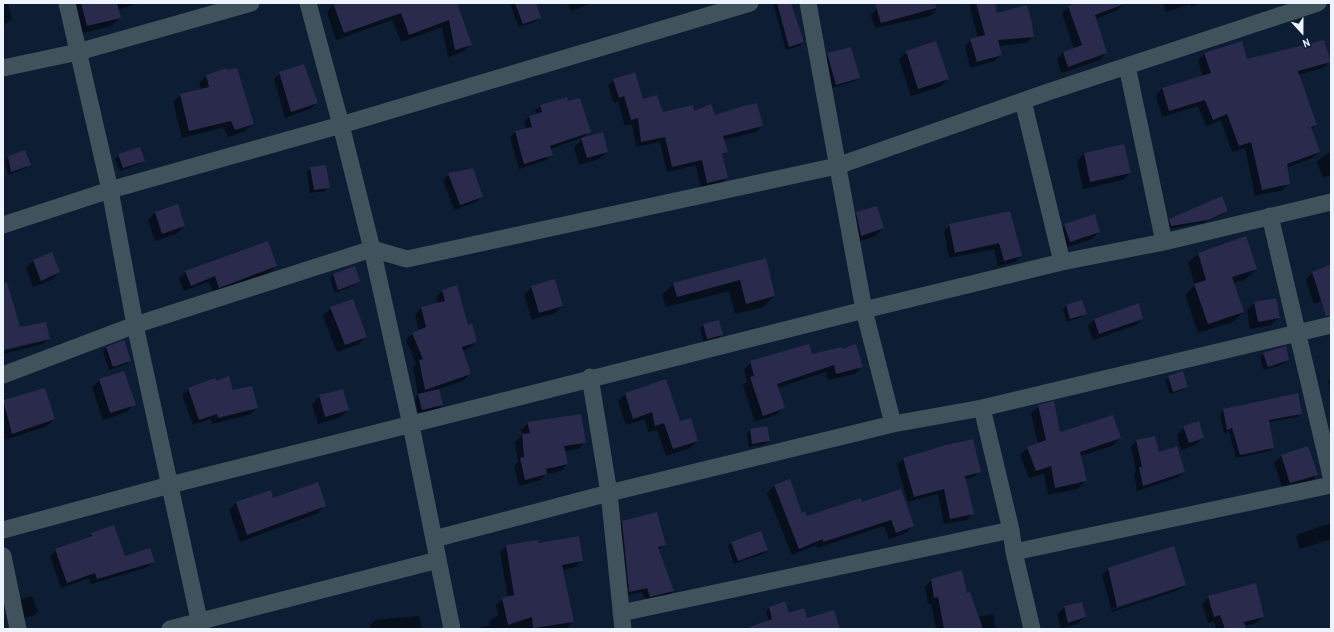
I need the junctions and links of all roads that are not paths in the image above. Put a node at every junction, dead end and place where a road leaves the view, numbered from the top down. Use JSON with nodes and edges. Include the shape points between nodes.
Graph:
{"nodes":[{"id":1,"x":67,"y":3,"type":"edge"},
{"id":2,"x":252,"y":3,"type":"edge"},
{"id":3,"x":308,"y":3,"type":"edge"},
{"id":4,"x":750,"y":3,"type":"edge"},
{"id":5,"x":808,"y":3,"type":"edge"},
{"id":6,"x":1318,"y":3,"type":"edge"},
{"id":7,"x":728,"y":6,"type":"edge"},
{"id":8,"x":78,"y":52,"type":"junction"},
{"id":9,"x":1127,"y":66,"type":"junction"},
{"id":10,"x":3,"y":68,"type":"edge"},
{"id":11,"x":1023,"y":101,"type":"junction"},
{"id":12,"x":341,"y":125,"type":"junction"},
{"id":13,"x":837,"y":166,"type":"junction"},
{"id":14,"x":110,"y":190,"type":"junction"},
{"id":15,"x":1331,"y":202,"type":"edge"},
{"id":16,"x":1270,"y":216,"type":"junction"},
{"id":17,"x":3,"y":225,"type":"edge"},
{"id":18,"x":1164,"y":242,"type":"junction"},
{"id":19,"x":372,"y":250,"type":"junction"},
{"id":20,"x":1062,"y":262,"type":"junction"},
{"id":21,"x":864,"y":310,"type":"junction"},
{"id":22,"x":135,"y":325,"type":"junction"},
{"id":23,"x":1331,"y":325,"type":"edge"},
{"id":24,"x":1297,"y":333,"type":"junction"},
{"id":25,"x":3,"y":375,"type":"edge"},
{"id":26,"x":590,"y":377,"type":"junction"},
{"id":27,"x":982,"y":408,"type":"junction"},
{"id":28,"x":893,"y":424,"type":"junction"},
{"id":29,"x":411,"y":425,"type":"junction"},
{"id":30,"x":1331,"y":476,"type":"edge"},
{"id":31,"x":170,"y":485,"type":"junction"},
{"id":32,"x":1331,"y":485,"type":"edge"},
{"id":33,"x":608,"y":493,"type":"junction"},
{"id":34,"x":3,"y":530,"type":"edge"},
{"id":35,"x":1011,"y":530,"type":"junction"},
{"id":36,"x":434,"y":538,"type":"junction"},
{"id":37,"x":1014,"y":552,"type":"junction"},
{"id":38,"x":3,"y":556,"type":"edge"},
{"id":39,"x":438,"y":560,"type":"junction"},
{"id":40,"x":622,"y":621,"type":"edge"},
{"id":41,"x":200,"y":625,"type":"edge"},
{"id":42,"x":18,"y":629,"type":"edge"},
{"id":43,"x":170,"y":629,"type":"edge"},
{"id":44,"x":452,"y":629,"type":"edge"},
{"id":45,"x":1032,"y":629,"type":"edge"}],
"edges":[{"from":1,"to":8,"type":"street"},
{"from":2,"to":8,"type":"street"},
{"from":3,"to":12,"type":"street"},
{"from":4,"to":7,"type":"street"},
{"from":5,"to":13,"type":"street"},
{"from":6,"to":9,"type":"street"},
{"from":7,"to":12,"type":"street"},
{"from":8,"to":10,"type":"street"},
{"from":8,"to":14,"type":"street"},
{"from":9,"to":11,"type":"street"},
{"from":9,"to":18,"type":"street"},
{"from":11,"to":13,"type":"street"},
{"from":11,"to":20,"type":"street"},
{"from":12,"to":14,"type":"street"},
{"from":12,"to":19,"type":"street"},
{"from":13,"to":19,"type":"street","via":[[407,259]]},
{"from":13,"to":21,"type":"street"},
{"from":14,"to":17,"type":"street"},
{"from":14,"to":22,"type":"street"},
{"from":15,"to":16,"type":"street"},
{"from":16,"to":18,"type":"street"},
{"from":16,"to":24,"type":"street"},
{"from":18,"to":20,"type":"street"},
{"from":19,"to":22,"type":"street"},
{"from":19,"to":29,"type":"street"},
{"from":20,"to":21,"type":"street"},
{"from":21,"to":26,"type":"street"},
{"from":21,"to":28,"type":"street"},
{"from":22,"to":25,"type":"street"},
{"from":22,"to":31,"type":"street"},
{"from":23,"to":24,"type":"street"},
{"from":24,"to":27,"type":"street"},
{"from":24,"to":30,"type":"street"},
{"from":26,"to":29,"type":"street"},
{"from":26,"to":33,"type":"street"},
{"from":27,"to":28,"type":"street"},
{"from":27,"to":35,"type":"street"},
{"from":28,"to":33,"type":"street"},
{"from":29,"to":31,"type":"street"},
{"from":29,"to":36,"type":"street"},
{"from":31,"to":34,"type":"street"},
{"from":31,"to":41,"type":"street"},
{"from":32,"to":37,"type":"street"},
{"from":33,"to":36,"type":"street"},
{"from":33,"to":40,"type":"street"},
{"from":35,"to":37,"type":"street"},
{"from":35,"to":40,"type":"street"},
{"from":36,"to":39,"type":"street"},
{"from":37,"to":45,"type":"street"},
{"from":38,"to":42,"type":"street"},
{"from":39,"to":41,"type":"street"},
{"from":39,"to":44,"type":"street"},
{"from":41,"to":43,"type":"street"}]}
